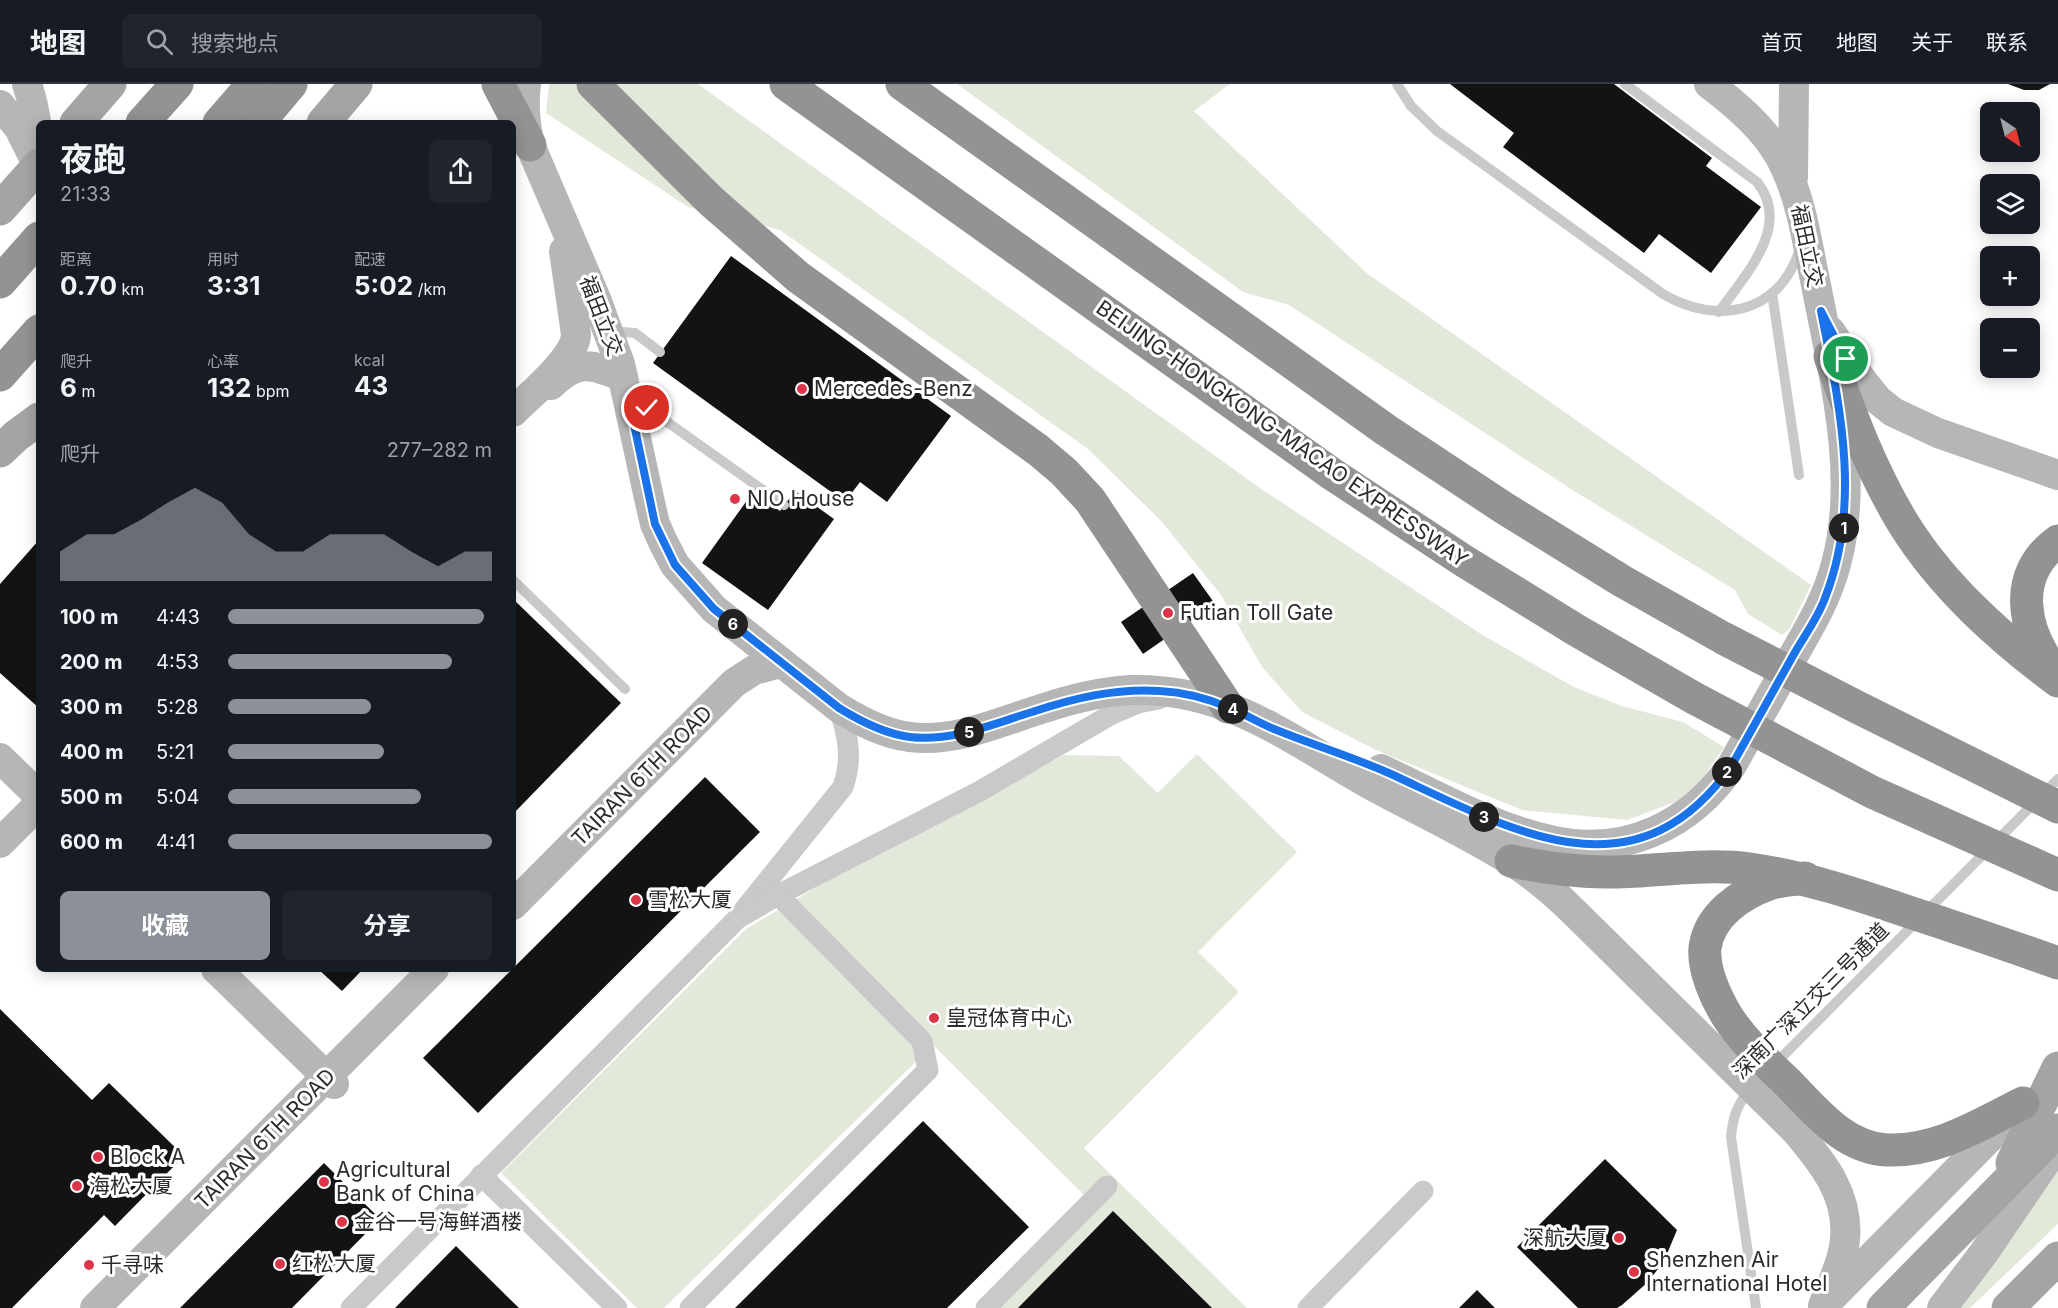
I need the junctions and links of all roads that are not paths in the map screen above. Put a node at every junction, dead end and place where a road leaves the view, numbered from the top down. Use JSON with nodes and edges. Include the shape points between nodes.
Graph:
{"nodes":[{"id":1,"x":27,"y":84,"type":"edge"},
{"id":2,"x":110,"y":84,"type":"edge"},
{"id":3,"x":177,"y":84,"type":"edge"},
{"id":4,"x":253,"y":84,"type":"edge"},
{"id":5,"x":291,"y":84,"type":"edge"},
{"id":6,"x":356,"y":84,"type":"edge"},
{"id":7,"x":498,"y":84,"type":"edge"},
{"id":8,"x":526,"y":84,"type":"edge"},
{"id":9,"x":593,"y":84,"type":"edge"},
{"id":10,"x":786,"y":84,"type":"edge"},
{"id":11,"x":902,"y":84,"type":"edge"},
{"id":12,"x":1396,"y":84,"type":"edge"},
{"id":13,"x":1626,"y":84,"type":"edge"},
{"id":14,"x":1709,"y":84,"type":"edge"},
{"id":15,"x":1794,"y":84,"type":"edge"},
{"id":16,"x":0,"y":105,"type":"edge"},
{"id":17,"x":37,"y":120,"type":"edge"},
{"id":18,"x":79,"y":120,"type":"edge"},
{"id":19,"x":145,"y":120,"type":"edge"},
{"id":20,"x":222,"y":120,"type":"edge"},
{"id":21,"x":261,"y":120,"type":"edge"},
{"id":22,"x":325,"y":120,"type":"edge"},
{"id":23,"x":530,"y":145,"type":"junction"},
{"id":24,"x":36,"y":162,"type":"edge"},
{"id":25,"x":36,"y":168,"type":"edge"},
{"id":26,"x":1794,"y":189,"type":"junction"},
{"id":27,"x":0,"y":208,"type":"edge"},
{"id":28,"x":560,"y":216,"type":"junction"},
{"id":29,"x":1804,"y":226,"type":"junction"},
{"id":30,"x":36,"y":241,"type":"edge"},
{"id":31,"x":0,"y":282,"type":"edge"},
{"id":32,"x":1772,"y":293,"type":"junction"},
{"id":33,"x":1821,"y":311,"type":"junction"},
{"id":34,"x":1719,"y":312,"type":"junction"},
{"id":35,"x":609,"y":331,"type":"junction"},
{"id":36,"x":36,"y":334,"type":"edge"},
{"id":37,"x":660,"y":352,"type":"dead end"},
{"id":38,"x":1830,"y":356,"type":"junction"},
{"id":39,"x":0,"y":375,"type":"edge"},
{"id":40,"x":623,"y":377,"type":"junction"},
{"id":41,"x":516,"y":409,"type":"edge"},
{"id":42,"x":631,"y":410,"type":"junction"},
{"id":43,"x":516,"y":420,"type":"edge"},
{"id":44,"x":36,"y":421,"type":"edge"},
{"id":45,"x":0,"y":451,"type":"edge"},
{"id":46,"x":1799,"y":475,"type":"dead end"},
{"id":47,"x":2058,"y":475,"type":"edge"},
{"id":48,"x":784,"y":505,"type":"dead end"},
{"id":49,"x":2058,"y":541,"type":"edge"},
{"id":50,"x":516,"y":583,"type":"edge"},
{"id":51,"x":737,"y":628,"type":"junction"},
{"id":52,"x":780,"y":663,"type":"junction"},
{"id":53,"x":2058,"y":676,"type":"edge"},
{"id":54,"x":2058,"y":681,"type":"edge"},
{"id":55,"x":625,"y":689,"type":"dead end"},
{"id":56,"x":1214,"y":703,"type":"junction"},
{"id":57,"x":839,"y":708,"type":"junction"},
{"id":58,"x":1272,"y":728,"type":"junction"},
{"id":59,"x":0,"y":758,"type":"edge"},
{"id":60,"x":2058,"y":779,"type":"edge"},
{"id":61,"x":36,"y":793,"type":"edge"},
{"id":62,"x":36,"y":807,"type":"edge"},
{"id":63,"x":2058,"y":807,"type":"edge"},
{"id":64,"x":0,"y":843,"type":"edge"},
{"id":65,"x":1511,"y":861,"type":"junction"},
{"id":66,"x":2058,"y":875,"type":"edge"},
{"id":67,"x":1805,"y":878,"type":"junction"},
{"id":68,"x":516,"y":886,"type":"edge"},
{"id":69,"x":778,"y":895,"type":"junction"},
{"id":70,"x":516,"y":901,"type":"edge"},
{"id":71,"x":736,"y":919,"type":"junction"},
{"id":72,"x":2058,"y":963,"type":"edge"},
{"id":73,"x":219,"y":972,"type":"edge"},
{"id":74,"x":431,"y":972,"type":"edge"},
{"id":75,"x":445,"y":972,"type":"edge"},
{"id":76,"x":1740,"y":1056,"type":"junction"},
{"id":77,"x":2058,"y":1067,"type":"edge"},
{"id":78,"x":330,"y":1081,"type":"junction"},
{"id":79,"x":2023,"y":1103,"type":"junction"},
{"id":80,"x":1808,"y":1123,"type":"junction"},
{"id":81,"x":2058,"y":1130,"type":"edge"},
{"id":82,"x":2058,"y":1144,"type":"edge"},
{"id":83,"x":481,"y":1174,"type":"junction"},
{"id":84,"x":1107,"y":1186,"type":"dead end"},
{"id":85,"x":1423,"y":1191,"type":"dead end"},
{"id":86,"x":1988,"y":1201,"type":"junction"},
{"id":87,"x":2058,"y":1258,"type":"edge"},
{"id":88,"x":1822,"y":1307,"type":"edge"},
{"id":89,"x":95,"y":1308,"type":"edge"},
{"id":90,"x":111,"y":1308,"type":"edge"},
{"id":91,"x":351,"y":1308,"type":"edge"},
{"id":92,"x":617,"y":1308,"type":"edge"},
{"id":93,"x":690,"y":1308,"type":"edge"},
{"id":94,"x":986,"y":1308,"type":"edge"},
{"id":95,"x":1308,"y":1308,"type":"edge"},
{"id":96,"x":1756,"y":1308,"type":"edge"},
{"id":97,"x":1883,"y":1308,"type":"edge"},
{"id":98,"x":1942,"y":1308,"type":"edge"},
{"id":99,"x":2008,"y":1308,"type":"edge"}],
"edges":[{"from":1,"to":17,"type":"street"},
{"from":2,"to":18,"type":"main road"},
{"from":3,"to":19,"type":"highway"},
{"from":4,"to":20,"type":"highway"},
{"from":5,"to":21,"type":"highway"},
{"from":6,"to":22,"type":"main road"},
{"from":7,"to":23,"type":"highway"},
{"from":8,"to":23,"type":"street","name":"福田立交","via":[[523,103]]},
{"from":9,"to":56,"type":"highway","via":[[753,238],[837,306],[1064,472],[1090,500]]},
{"from":10,"to":66,"type":"highway","name":"BEIJING-HONGKONG-MACAO EXPRESSWAY","via":[[1332,474],[1464,561],[1694,698],[1872,792]]},
{"from":11,"to":63,"type":"highway","via":[[1386,430],[1602,569],[1723,638]]},
{"from":12,"to":34,"type":"lane","via":[[1411,106],[1437,131],[1663,294],[1691,308]]},
{"from":13,"to":34,"type":"lane","via":[[1757,182],[1767,198],[1769,232],[1763,248]]},
{"from":14,"to":26,"type":"street","name":"福田立交","via":[[1774,146]]},
{"from":15,"to":26,"type":"street"},
{"from":16,"to":24,"type":"street","via":[[19,128]]},
{"from":23,"to":28,"type":"street","name":"福田立交"},
{"from":25,"to":27,"type":"main road"},
{"from":26,"to":29,"type":"street","name":"福田立交"},
{"from":28,"to":35,"type":"street","name":"福田立交"},
{"from":28,"to":41,"type":"street","via":[[575,343],[565,360]]},
{"from":29,"to":32,"type":"lane","via":[[1791,271]]},
{"from":29,"to":33,"type":"street","name":"福田立交"},
{"from":30,"to":31,"type":"highway"},
{"from":32,"to":34,"type":"lane","via":[[1750,307]]},
{"from":32,"to":46,"type":"lane"},
{"from":33,"to":38,"type":"street","name":"福田立交"},
{"from":33,"to":47,"type":"street","via":[[1846,359],[1878,400],[1893,412],[1938,433]]},
{"from":35,"to":37,"type":"lane","via":[[635,333]]},
{"from":35,"to":40,"type":"street","name":"福田立交"},
{"from":36,"to":39,"type":"highway"},
{"from":38,"to":54,"type":"highway","via":[[1865,450],[1904,524],[1948,583],[1978,615]]},
{"from":38,"to":58,"type":"street","name":"福田立交","via":[[1846,463],[1846,503],[1841,542],[1825,600],[1732,765],[1698,806],[1645,836],[1617,843],[1554,841],[1498,823],[1377,768]]},
{"from":40,"to":42,"type":"street","name":"福田立交"},
{"from":40,"to":43,"type":"street","via":[[593,367],[572,369]]},
{"from":42,"to":48,"type":"lane","via":[[649,409]]},
{"from":42,"to":51,"type":"street","name":"福田立交","via":[[649,498],[664,526],[675,565],[714,609]]},
{"from":44,"to":45,"type":"main road"},
{"from":49,"to":53,"type":"highway","via":[[2031,573],[2026,606],[2033,637]]},
{"from":50,"to":55,"type":"lane"},
{"from":51,"to":52,"type":"street","name":"福田立交"},
{"from":51,"to":68,"type":"street","name":"TAIRAN 6TH ROAD","via":[[739,648],[729,671]]},
{"from":52,"to":57,"type":"street","name":"福田立交"},
{"from":52,"to":70,"type":"street","name":"TAIRAN 6TH ROAD","via":[[754,670],[734,683]]},
{"from":56,"to":57,"type":"street","name":"福田立交","via":[[1160,691],[1099,693],[978,730],[934,738],[884,731]]},
{"from":56,"to":58,"type":"street","name":"福田立交"},
{"from":56,"to":69,"type":"street","via":[[1156,700],[1112,714],[970,797]]},
{"from":57,"to":71,"type":"street","via":[[849,744],[848,774],[843,786]]},
{"from":58,"to":65,"type":"street","name":"福田立交"},
{"from":59,"to":61,"type":"street"},
{"from":60,"to":96,"type":"lane","name":"深南广深立交三号通道","via":[[1739,1103],[1732,1150]]},
{"from":62,"to":64,"type":"street"},
{"from":65,"to":67,"type":"highway","via":[[1577,872],[1714,866]]},
{"from":65,"to":76,"type":"street","name":"福田立交","via":[[1555,894]]},
{"from":67,"to":72,"type":"highway"},
{"from":67,"to":76,"type":"highway","via":[[1771,883],[1745,894],[1725,908],[1713,925],[1705,948],[1707,970]]},
{"from":69,"to":71,"type":"street"},
{"from":69,"to":93,"type":"street","via":[[922,1041],[928,1070]]},
{"from":71,"to":83,"type":"street"},
{"from":73,"to":78,"type":"street"},
{"from":74,"to":78,"type":"street","name":"TAIRAN 6TH ROAD"},
{"from":75,"to":78,"type":"street","name":"TAIRAN 6TH ROAD"},
{"from":76,"to":80,"type":"highway"},
{"from":77,"to":79,"type":"street"},
{"from":77,"to":86,"type":"main road","via":[[2028,1133]]},
{"from":78,"to":89,"type":"street","name":"TAIRAN 6TH ROAD"},
{"from":78,"to":90,"type":"street","name":"TAIRAN 6TH ROAD"},
{"from":79,"to":80,"type":"highway","via":[[1948,1140],[1916,1148],[1886,1150],[1860,1144],[1839,1132]]},
{"from":79,"to":88,"type":"street"},
{"from":80,"to":88,"type":"street","via":[[1844,1214],[1845,1240],[1840,1262]]},
{"from":81,"to":86,"type":"main road"},
{"from":82,"to":98,"type":"street"},
{"from":83,"to":91,"type":"street"},
{"from":83,"to":92,"type":"street"},
{"from":84,"to":94,"type":"street"},
{"from":85,"to":95,"type":"street"},
{"from":86,"to":97,"type":"main road"},
{"from":87,"to":99,"type":"main road"}]}
